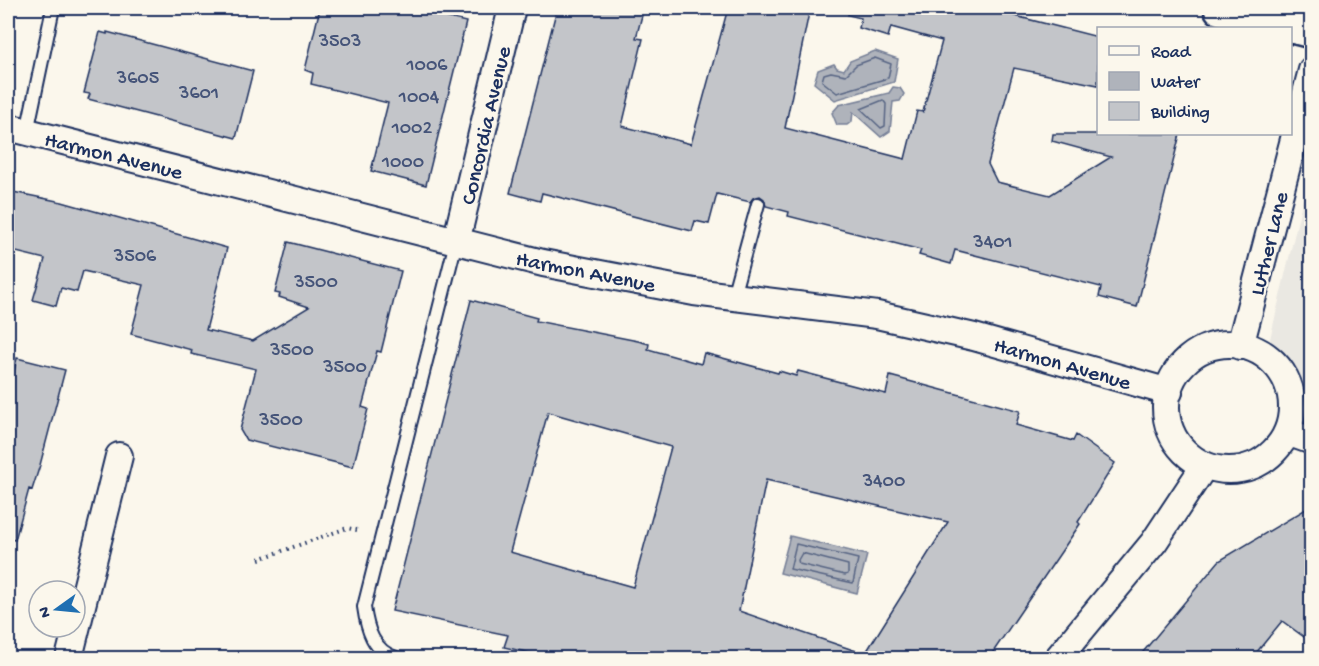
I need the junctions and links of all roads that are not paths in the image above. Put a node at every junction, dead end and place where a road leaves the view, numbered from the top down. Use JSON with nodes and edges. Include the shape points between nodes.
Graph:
{"nodes":[{"id":1,"x":53,"y":8,"type":"edge"},
{"id":2,"x":512,"y":8,"type":"edge"},
{"id":3,"x":1221,"y":8,"type":"edge"},
{"id":4,"x":1311,"y":31,"type":"edge"},
{"id":5,"x":1311,"y":70,"type":"edge"},
{"id":6,"x":17,"y":129,"type":"edge"},
{"id":7,"x":758,"y":204,"type":"dead end"},
{"id":8,"x":456,"y":242,"type":"junction"},
{"id":9,"x":733,"y":296,"type":"junction"},
{"id":10,"x":1240,"y":346,"type":"junction"},
{"id":11,"x":1169,"y":392,"type":"junction"},
{"id":12,"x":1287,"y":432,"type":"junction"},
{"id":13,"x":1311,"y":441,"type":"edge"},
{"id":14,"x":119,"y":456,"type":"dead end"},
{"id":15,"x":1204,"y":465,"type":"junction"},
{"id":16,"x":69,"y":658,"type":"edge"},
{"id":17,"x":396,"y":658,"type":"edge"},
{"id":18,"x":1058,"y":658,"type":"edge"}],
"edges":[{"from":1,"to":6,"type":"lane"},
{"from":2,"to":8,"type":"street","name":"Concordia Avenue"},
{"from":3,"to":4,"type":"main road"},
{"from":5,"to":10,"type":"street","name":"Luther Lane"},
{"from":6,"to":8,"type":"street","name":"Harmon Avenue"},
{"from":7,"to":9,"type":"lane"},
{"from":8,"to":9,"type":"street","name":"Harmon Avenue","via":[[543,263]]},
{"from":8,"to":17,"type":"lane","via":[[364,607],[367,629],[378,648]]},
{"from":9,"to":11,"type":"street","name":"Harmon Avenue","via":[[877,315],[974,337]]},
{"from":10,"to":11,"type":"street","via":[[1215,346],[1196,354],[1181,367]]},
{"from":10,"to":12,"type":"street","via":[[1256,350],[1274,363],[1286,380],[1292,401]]},
{"from":11,"to":15,"type":"street","via":[[1168,424],[1177,442]]},
{"from":12,"to":13,"type":"street"},
{"from":12,"to":15,"type":"street","via":[[1268,458],[1249,468],[1228,471]]},
{"from":14,"to":16,"type":"street"},
{"from":15,"to":18,"type":"street","via":[[1154,542]]}]}
